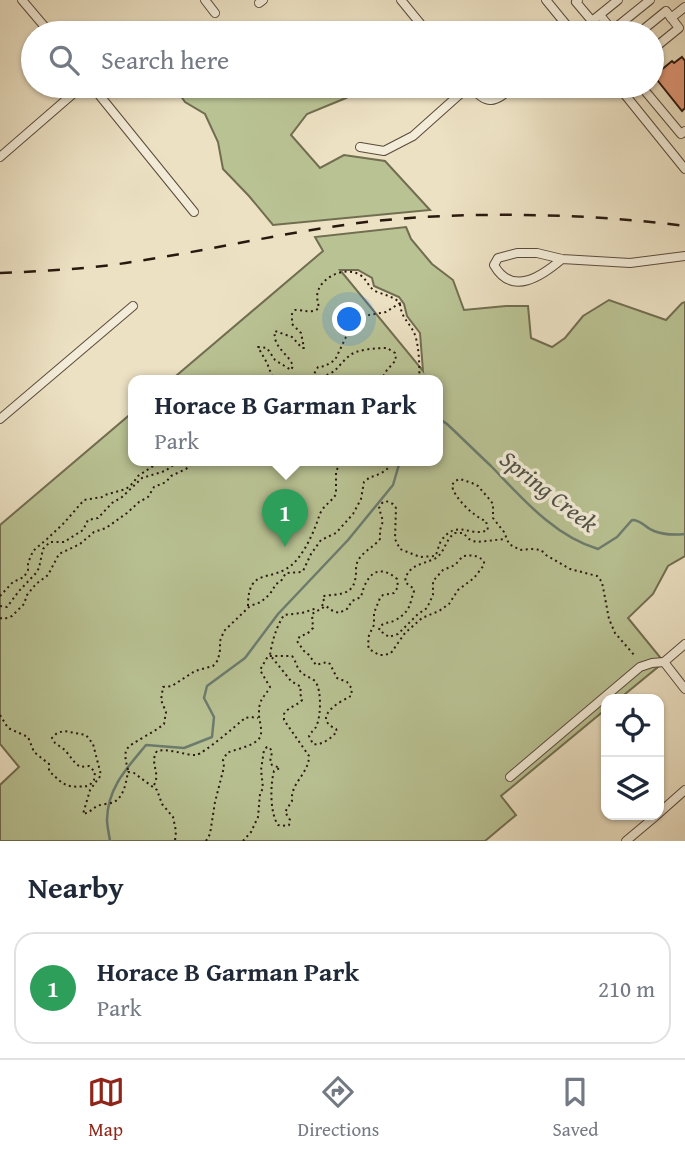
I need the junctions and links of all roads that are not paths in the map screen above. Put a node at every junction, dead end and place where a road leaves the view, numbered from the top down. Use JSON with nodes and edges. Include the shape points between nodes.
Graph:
{"nodes":[{"id":1,"x":22,"y":0,"type":"edge"},
{"id":2,"x":205,"y":0,"type":"edge"},
{"id":3,"x":401,"y":0,"type":"edge"},
{"id":4,"x":546,"y":0,"type":"edge"},
{"id":5,"x":578,"y":0,"type":"edge"},
{"id":6,"x":618,"y":0,"type":"edge"},
{"id":7,"x":650,"y":0,"type":"edge"},
{"id":8,"x":607,"y":3,"type":"edge"},
{"id":9,"x":637,"y":6,"type":"edge"},
{"id":10,"x":685,"y":7,"type":"edge"},
{"id":11,"x":215,"y":13,"type":"dead end"},
{"id":12,"x":600,"y":15,"type":"junction"},
{"id":13,"x":671,"y":18,"type":"junction"},
{"id":14,"x":40,"y":21,"type":"edge"},
{"id":15,"x":418,"y":21,"type":"edge"},
{"id":16,"x":563,"y":21,"type":"edge"},
{"id":17,"x":604,"y":21,"type":"edge"},
{"id":18,"x":621,"y":21,"type":"edge"},
{"id":19,"x":654,"y":21,"type":"edge"},
{"id":20,"x":664,"y":40,"type":"edge"},
{"id":21,"x":68,"y":98,"type":"edge"},
{"id":22,"x":102,"y":98,"type":"edge"},
{"id":23,"x":456,"y":98,"type":"edge"},
{"id":24,"x":480,"y":98,"type":"edge"},
{"id":25,"x":498,"y":98,"type":"edge"},
{"id":26,"x":628,"y":98,"type":"edge"},
{"id":27,"x":651,"y":98,"type":"edge"},
{"id":28,"x":685,"y":131,"type":"edge"},
{"id":29,"x":360,"y":147,"type":"dead end"},
{"id":30,"x":0,"y":157,"type":"edge"},
{"id":31,"x":685,"y":169,"type":"edge"},
{"id":32,"x":194,"y":212,"type":"dead end"},
{"id":33,"x":685,"y":257,"type":"edge"},
{"id":34,"x":562,"y":259,"type":"junction"},
{"id":35,"x":133,"y":306,"type":"dead end"},
{"id":36,"x":1,"y":417,"type":"edge"},
{"id":37,"x":685,"y":644,"type":"edge"},
{"id":38,"x":664,"y":662,"type":"junction"},
{"id":39,"x":685,"y":689,"type":"edge"},
{"id":40,"x":510,"y":777,"type":"dead end"},
{"id":41,"x":685,"y":790,"type":"edge"},
{"id":42,"x":664,"y":809,"type":"edge"},
{"id":43,"x":651,"y":820,"type":"edge"},
{"id":44,"x":626,"y":841,"type":"edge"}],
"edges":[{"from":1,"to":14,"type":"street"},
{"from":2,"to":11,"type":"street"},
{"from":3,"to":15,"type":"street"},
{"from":4,"to":16,"type":"street"},
{"from":5,"to":12,"type":"street","via":[[592,21]]},
{"from":6,"to":8,"type":"street"},
{"from":7,"to":9,"type":"street"},
{"from":8,"to":12,"type":"street"},
{"from":9,"to":18,"type":"street"},
{"from":10,"to":13,"type":"street"},
{"from":12,"to":17,"type":"street"},
{"from":13,"to":19,"type":"street","via":[[666,11]]},
{"from":13,"to":20,"type":"street","via":[[679,28]]},
{"from":21,"to":30,"type":"street"},
{"from":22,"to":32,"type":"street"},
{"from":23,"to":29,"type":"street","via":[[413,136],[384,151]]},
{"from":24,"to":25,"type":"street"},
{"from":26,"to":31,"type":"street"},
{"from":27,"to":28,"type":"street","via":[[681,134]]},
{"from":33,"to":34,"type":"street","via":[[630,262]]},
{"from":34,"to":34,"type":"street","via":[[517,253],[498,258],[494,265],[499,274],[523,282]]},
{"from":35,"to":36,"type":"street"},
{"from":37,"to":38,"type":"street"},
{"from":38,"to":39,"type":"street"},
{"from":38,"to":40,"type":"street","via":[[640,667]]},
{"from":41,"to":42,"type":"street"},
{"from":43,"to":44,"type":"street"}]}
